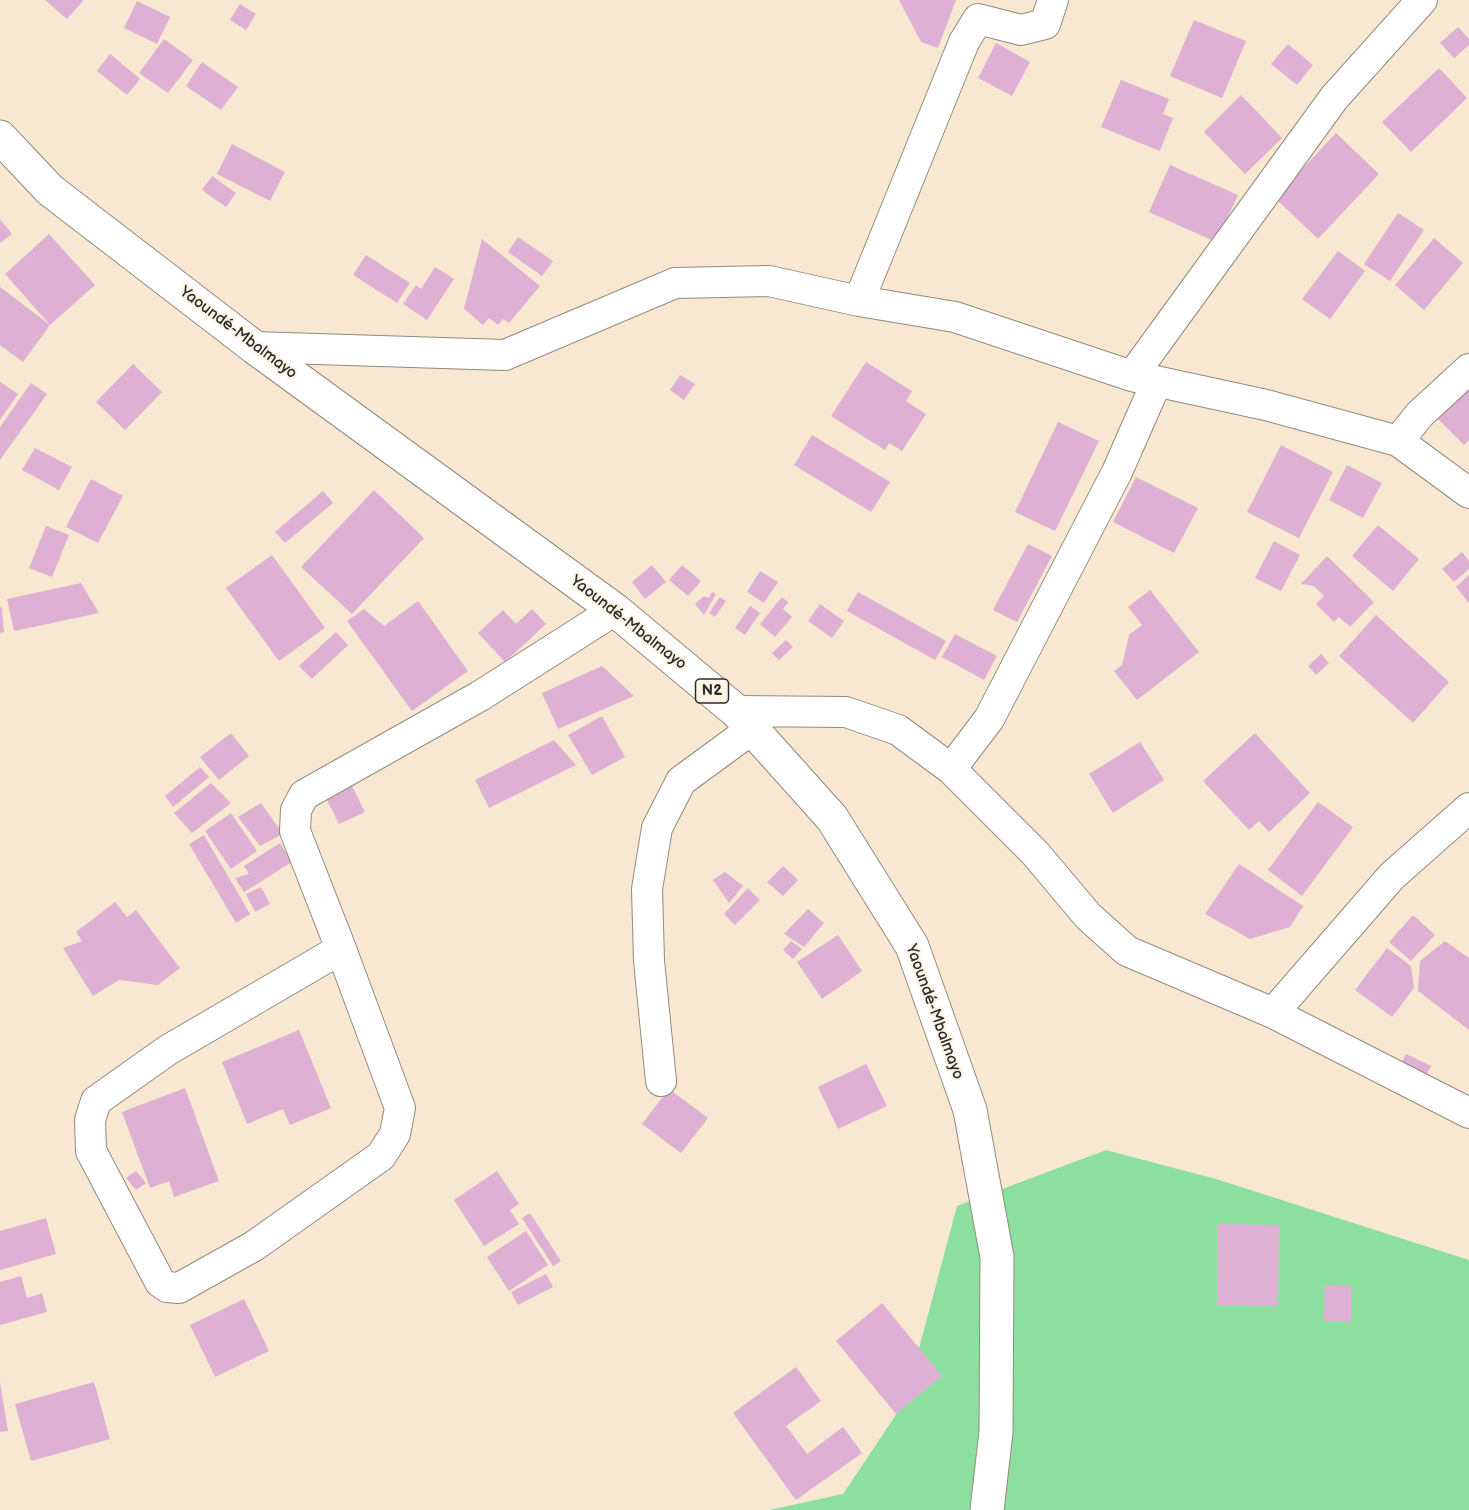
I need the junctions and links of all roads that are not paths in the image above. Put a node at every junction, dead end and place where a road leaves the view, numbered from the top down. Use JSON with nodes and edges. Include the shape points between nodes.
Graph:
{"nodes":[{"id":1,"x":1053,"y":0,"type":"edge"},
{"id":2,"x":1422,"y":0,"type":"edge"},
{"id":3,"x":980,"y":10,"type":"edge"},
{"id":4,"x":0,"y":137,"type":"edge"},
{"id":5,"x":859,"y":301,"type":"junction"},
{"id":6,"x":254,"y":347,"type":"junction"},
{"id":7,"x":1469,"y":369,"type":"edge"},
{"id":8,"x":1145,"y":378,"type":"junction"},
{"id":9,"x":1398,"y":441,"type":"junction"},
{"id":10,"x":1469,"y":493,"type":"edge"},
{"id":11,"x":615,"y":610,"type":"junction"},
{"id":12,"x":744,"y":720,"type":"junction"},
{"id":13,"x":951,"y":769,"type":"junction"},
{"id":14,"x":1469,"y":808,"type":"edge"},
{"id":15,"x":341,"y":949,"type":"junction"},
{"id":16,"x":1273,"y":1013,"type":"junction"},
{"id":17,"x":661,"y":1081,"type":"dead end"},
{"id":18,"x":1469,"y":1113,"type":"edge"},
{"id":19,"x":987,"y":1510,"type":"edge"}],
"edges":[{"from":1,"to":3,"type":"street","via":[[1045,24],[1021,30]]},
{"from":2,"to":8,"type":"street","via":[[1334,98]]},
{"from":3,"to":5,"type":"street"},
{"from":4,"to":6,"type":"highway","name":"Yaoundé-Mbalmayo","number":"N2","via":[[50,190]]},
{"from":5,"to":6,"type":"street","via":[[769,281],[675,283],[505,355]]},
{"from":5,"to":8,"type":"street","via":[[956,317]]},
{"from":6,"to":11,"type":"highway","name":"Yaoundé-Mbalmayo","number":"N2"},
{"from":7,"to":9,"type":"street","via":[[1420,414]]},
{"from":8,"to":9,"type":"street","via":[[1266,405]]},
{"from":8,"to":13,"type":"street","via":[[1117,472],[989,719]]},
{"from":9,"to":10,"type":"street"},
{"from":11,"to":12,"type":"highway","name":"Yaoundé-Mbalmayo","number":"N2"},
{"from":11,"to":15,"type":"street","via":[[480,696],[304,795],[296,810],[295,831]]},
{"from":12,"to":13,"type":"street","via":[[846,712],[898,730]]},
{"from":12,"to":17,"type":"street","via":[[681,781],[657,828],[647,899]]},
{"from":12,"to":19,"type":"highway","name":"Yaoundé-Mbalmayo","number":"N2","via":[[832,818],[912,946],[970,1110],[998,1257],[996,1432]]},
{"from":13,"to":16,"type":"street","via":[[1035,853],[1088,916],[1127,951]]},
{"from":14,"to":16,"type":"street","via":[[1392,876]]},
{"from":15,"to":15,"type":"street","via":[[400,1108],[395,1134],[381,1156],[254,1246],[179,1288],[167,1287],[160,1282],[91,1151],[90,1120],[96,1101],[168,1050]]},
{"from":16,"to":18,"type":"street"}]}
